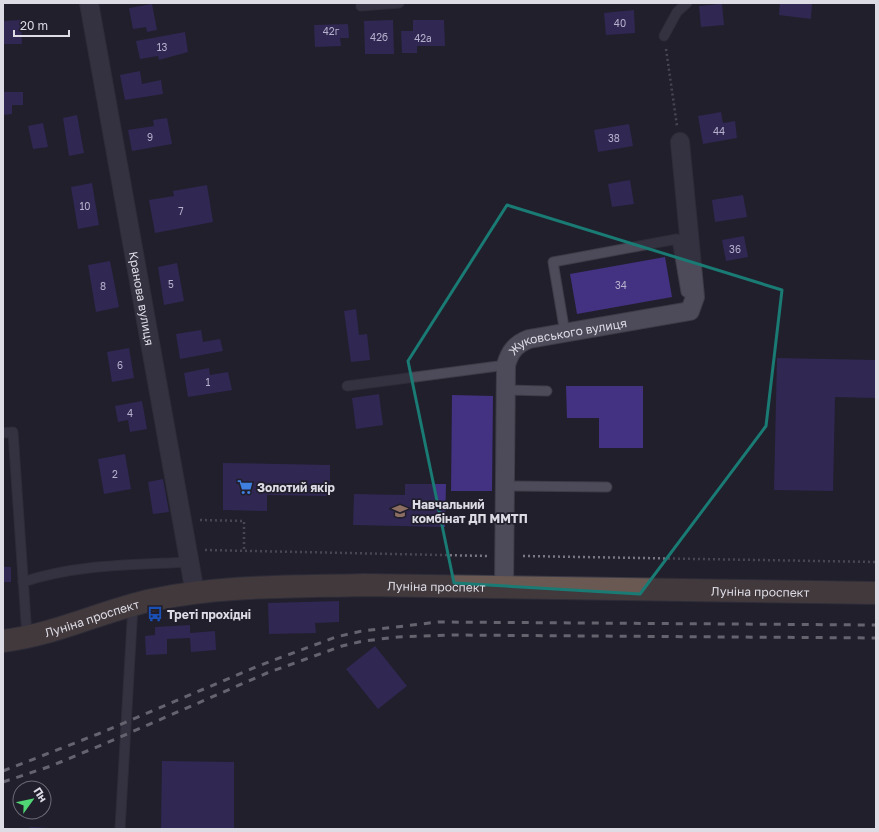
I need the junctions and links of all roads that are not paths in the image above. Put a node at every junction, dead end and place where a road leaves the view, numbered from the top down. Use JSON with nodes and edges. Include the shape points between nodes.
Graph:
{"nodes":[{"id":1,"x":89,"y":3,"type":"edge"},
{"id":2,"x":399,"y":3,"type":"edge"},
{"id":3,"x":687,"y":3,"type":"edge"},
{"id":4,"x":361,"y":6,"type":"dead end"},
{"id":5,"x":664,"y":36,"type":"road end"},
{"id":6,"x":680,"y":142,"type":"road end"},
{"id":7,"x":690,"y":311,"type":"junction"},
{"id":8,"x":565,"y":333,"type":"junction"},
{"id":9,"x":506,"y":365,"type":"junction"},
{"id":10,"x":347,"y":386,"type":"dead end"},
{"id":11,"x":506,"y":390,"type":"junction"},
{"id":12,"x":547,"y":391,"type":"dead end"},
{"id":13,"x":3,"y":433,"type":"edge"},
{"id":14,"x":505,"y":486,"type":"junction"},
{"id":15,"x":607,"y":487,"type":"dead end"},
{"id":16,"x":188,"y":556,"type":"junction"},
{"id":17,"x":23,"y":582,"type":"junction"},
{"id":18,"x":504,"y":588,"type":"junction"},
{"id":19,"x":195,"y":593,"type":"junction"},
{"id":20,"x":876,"y":593,"type":"edge"},
{"id":21,"x":133,"y":605,"type":"junction"},
{"id":22,"x":28,"y":638,"type":"junction"},
{"id":23,"x":3,"y":641,"type":"edge"},
{"id":24,"x":120,"y":829,"type":"edge"}],
"edges":[{"from":1,"to":16,"type":"street","name":"Кранова вулиця"},
{"from":2,"to":4,"type":"lane"},
{"from":3,"to":5,"type":"lane","via":[[677,12]]},
{"from":6,"to":7,"type":"street","via":[[695,297]]},
{"from":7,"to":8,"type":"street","name":"Жуковського вулиця"},
{"from":7,"to":8,"type":"lane","via":[[677,239],[553,262]]},
{"from":8,"to":9,"type":"street","name":"Жуковського вулиця","via":[[520,342],[508,356]]},
{"from":9,"to":10,"type":"lane"},
{"from":9,"to":11,"type":"street","name":"Жуковського вулиця"},
{"from":11,"to":12,"type":"lane"},
{"from":11,"to":14,"type":"street","name":"Жуковського вулиця"},
{"from":13,"to":17,"type":"lane","via":[[13,432]]},
{"from":14,"to":15,"type":"lane"},
{"from":14,"to":18,"type":"street","name":"Жуковського вулиця"},
{"from":16,"to":17,"type":"lane","via":[[85,567]]},
{"from":16,"to":19,"type":"street","name":"Кранова вулиця"},
{"from":17,"to":22,"type":"lane"},
{"from":18,"to":19,"type":"street","name":"Луніна проспект","via":[[364,585],[279,587]]},
{"from":18,"to":20,"type":"street","name":"Луніна проспект"},
{"from":19,"to":21,"type":"street","name":"Луніна проспект"},
{"from":21,"to":22,"type":"street","name":"Луніна проспект"},
{"from":21,"to":24,"type":"lane"},
{"from":22,"to":23,"type":"street","name":"Луніна проспект"}]}
